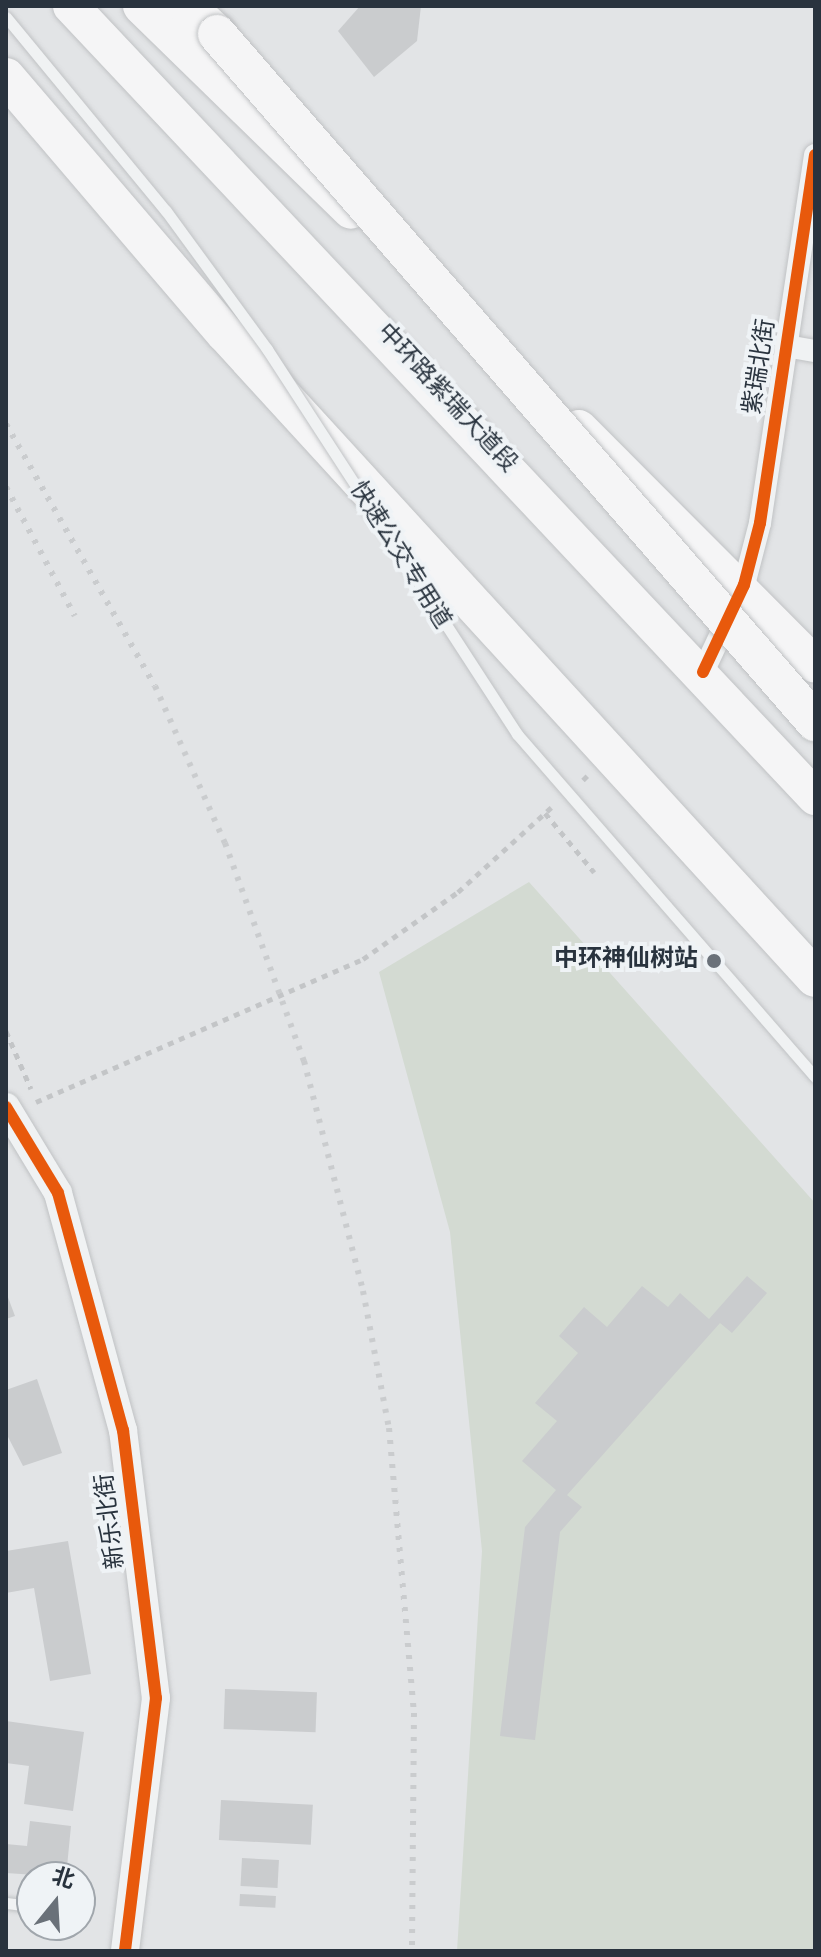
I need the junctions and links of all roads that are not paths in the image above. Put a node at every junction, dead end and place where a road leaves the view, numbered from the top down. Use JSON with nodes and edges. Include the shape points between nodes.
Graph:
{"nodes":[{"id":1,"x":71,"y":6,"type":"edge"},
{"id":2,"x":141,"y":6,"type":"edge"},
{"id":3,"x":187,"y":6,"type":"edge"},
{"id":4,"x":6,"y":17,"type":"edge"},
{"id":5,"x":6,"y":77,"type":"edge"},
{"id":6,"x":815,"y":155,"type":"edge"},
{"id":7,"x":786,"y":346,"type":"junction"},
{"id":8,"x":815,"y":351,"type":"edge"},
{"id":9,"x":744,"y":585,"type":"junction"},
{"id":10,"x":815,"y":665,"type":"edge"},
{"id":11,"x":703,"y":672,"type":"junction"},
{"id":12,"x":815,"y":722,"type":"edge"},
{"id":13,"x":815,"y":797,"type":"edge"},
{"id":14,"x":815,"y":978,"type":"edge"},
{"id":15,"x":815,"y":1077,"type":"edge"},
{"id":16,"x":6,"y":1107,"type":"edge"},
{"id":17,"x":125,"y":1951,"type":"edge"}],
"edges":[{"from":1,"to":11,"type":"main road","name":"中环路紫瑞大道段"},
{"from":2,"to":9,"type":"main road"},
{"from":3,"to":12,"type":"highway","bridge":true,"via":[[217,34]]},
{"from":4,"to":15,"type":"lane","name":"快速公交专用道","bridge":true,"via":[[166,211],[267,349],[517,734]]},
{"from":5,"to":14,"type":"highway","bridge":true,"via":[[225,333]]},
{"from":6,"to":7,"type":"street","name":"紫瑞北街"},
{"from":7,"to":8,"type":"street"},
{"from":7,"to":9,"type":"street","name":"紫瑞北街"},
{"from":9,"to":10,"type":"main road"},
{"from":9,"to":11,"type":"street","name":"紫瑞北街"},
{"from":11,"to":13,"type":"main road","name":"中环路紫瑞大道段"},
{"from":16,"to":17,"type":"street","name":"新乐北街","via":[[58,1193],[123,1430],[156,1698]]}]}
